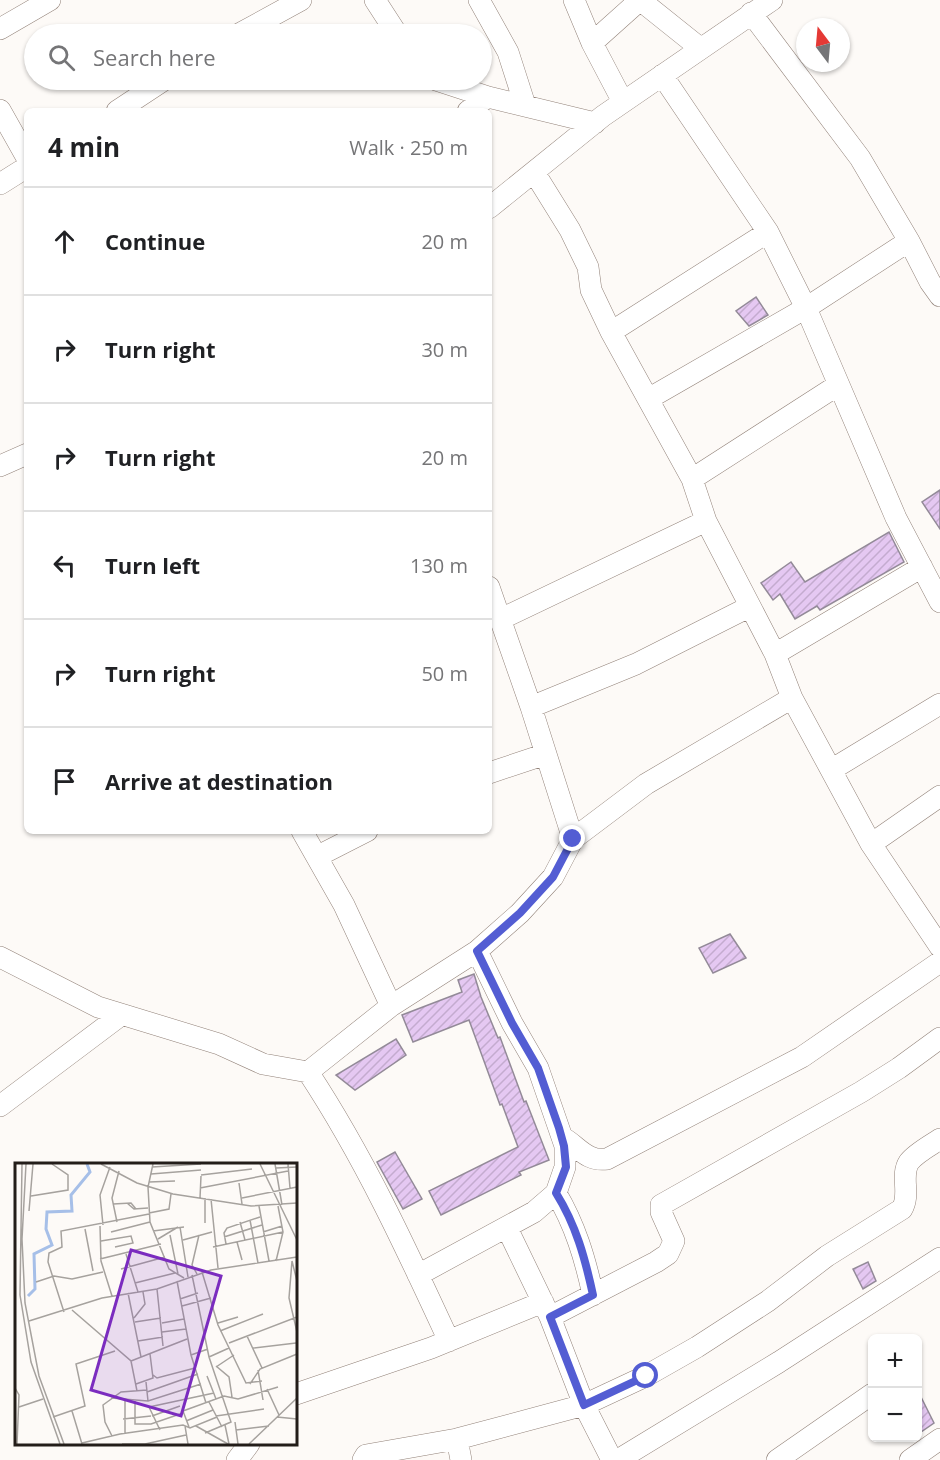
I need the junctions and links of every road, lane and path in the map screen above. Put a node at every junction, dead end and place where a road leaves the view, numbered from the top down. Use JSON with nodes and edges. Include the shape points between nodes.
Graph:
{"nodes":[{"id":1,"x":50,"y":0,"type":"edge"},
{"id":2,"x":301,"y":0,"type":"edge"},
{"id":3,"x":375,"y":0,"type":"edge"},
{"id":4,"x":479,"y":0,"type":"edge"},
{"id":5,"x":574,"y":0,"type":"edge"},
{"id":6,"x":640,"y":0,"type":"edge"},
{"id":7,"x":772,"y":0,"type":"edge"},
{"id":8,"x":751,"y":13,"type":"junction"},
{"id":9,"x":257,"y":24,"type":"edge"},
{"id":10,"x":391,"y":24,"type":"edge"},
{"id":11,"x":0,"y":28,"type":"edge"},
{"id":12,"x":592,"y":43,"type":"junction"},
{"id":13,"x":700,"y":48,"type":"junction"},
{"id":14,"x":662,"y":75,"type":"junction"},
{"id":15,"x":149,"y":90,"type":"edge"},
{"id":16,"x":467,"y":90,"type":"edge"},
{"id":17,"x":488,"y":97,"type":"junction"},
{"id":18,"x":623,"y":102,"type":"junction"},
{"id":19,"x":525,"y":105,"type":"junction"},
{"id":20,"x":122,"y":108,"type":"edge"},
{"id":21,"x":472,"y":108,"type":"edge"},
{"id":22,"x":0,"y":110,"type":"edge"},
{"id":23,"x":595,"y":123,"type":"junction"},
{"id":24,"x":24,"y":153,"type":"edge"},
{"id":25,"x":24,"y":169,"type":"edge"},
{"id":26,"x":534,"y":172,"type":"junction"},
{"id":27,"x":0,"y":184,"type":"edge"},
{"id":28,"x":492,"y":206,"type":"edge"},
{"id":29,"x":768,"y":232,"type":"junction"},
{"id":30,"x":909,"y":242,"type":"junction"},
{"id":31,"x":940,"y":296,"type":"edge"},
{"id":32,"x":806,"y":308,"type":"junction"},
{"id":33,"x":610,"y":332,"type":"junction"},
{"id":34,"x":838,"y":386,"type":"junction"},
{"id":35,"x":648,"y":399,"type":"junction"},
{"id":36,"x":24,"y":455,"type":"edge"},
{"id":37,"x":0,"y":466,"type":"edge"},
{"id":38,"x":692,"y":479,"type":"junction"},
{"id":39,"x":706,"y":520,"type":"junction"},
{"id":40,"x":922,"y":567,"type":"junction"},
{"id":41,"x":492,"y":595,"type":"edge"},
{"id":42,"x":940,"y":602,"type":"edge"},
{"id":43,"x":749,"y":607,"type":"junction"},
{"id":44,"x":501,"y":619,"type":"junction"},
{"id":45,"x":775,"y":654,"type":"junction"},
{"id":46,"x":792,"y":698,"type":"junction"},
{"id":47,"x":940,"y":705,"type":"edge"},
{"id":48,"x":531,"y":707,"type":"junction"},
{"id":49,"x":546,"y":754,"type":"junction"},
{"id":50,"x":831,"y":770,"type":"junction"},
{"id":51,"x":492,"y":772,"type":"edge"},
{"id":52,"x":940,"y":796,"type":"edge"},
{"id":53,"x":304,"y":834,"type":"edge"},
{"id":54,"x":361,"y":834,"type":"edge"},
{"id":55,"x":573,"y":839,"type":"junction"},
{"id":56,"x":871,"y":844,"type":"junction"},
{"id":57,"x":318,"y":856,"type":"junction"},
{"id":58,"x":940,"y":947,"type":"edge"},
{"id":59,"x":477,"y":951,"type":"junction"},
{"id":60,"x":0,"y":957,"type":"edge"},
{"id":61,"x":940,"y":962,"type":"edge"},
{"id":62,"x":391,"y":1006,"type":"junction"},
{"id":63,"x":121,"y":1015,"type":"junction"},
{"id":64,"x":940,"y":1038,"type":"edge"},
{"id":65,"x":308,"y":1072,"type":"junction"},
{"id":66,"x":0,"y":1106,"type":"edge"},
{"id":67,"x":562,"y":1137,"type":"junction"},
{"id":68,"x":940,"y":1139,"type":"edge"},
{"id":69,"x":556,"y":1193,"type":"junction"},
{"id":70,"x":507,"y":1228,"type":"junction"},
{"id":71,"x":940,"y":1258,"type":"edge"},
{"id":72,"x":418,"y":1275,"type":"junction"},
{"id":73,"x":593,"y":1295,"type":"junction"},
{"id":74,"x":546,"y":1310,"type":"junction"},
{"id":75,"x":449,"y":1341,"type":"junction"},
{"id":76,"x":297,"y":1394,"type":"edge"},
{"id":77,"x":868,"y":1397,"type":"edge"},
{"id":78,"x":584,"y":1405,"type":"junction"},
{"id":79,"x":457,"y":1439,"type":"junction"},
{"id":80,"x":940,"y":1439,"type":"edge"},
{"id":81,"x":248,"y":1445,"type":"edge"},
{"id":82,"x":237,"y":1460,"type":"edge"},
{"id":83,"x":363,"y":1460,"type":"edge"},
{"id":84,"x":461,"y":1460,"type":"edge"},
{"id":85,"x":612,"y":1460,"type":"edge"},
{"id":86,"x":618,"y":1460,"type":"edge"},
{"id":87,"x":777,"y":1460,"type":"edge"},
{"id":88,"x":910,"y":1460,"type":"edge"}],
"edges":[{"from":1,"to":11,"type":"street"},
{"from":2,"to":9,"type":"street"},
{"from":3,"to":10,"type":"street"},
{"from":4,"to":19,"type":"street","via":[[508,52]]},
{"from":5,"to":12,"type":"street"},
{"from":6,"to":12,"type":"street"},
{"from":6,"to":13,"type":"street"},
{"from":7,"to":8,"type":"street"},
{"from":8,"to":13,"type":"street"},
{"from":8,"to":30,"type":"street","via":[[860,158]]},
{"from":12,"to":18,"type":"street"},
{"from":13,"to":14,"type":"street"},
{"from":14,"to":18,"type":"street"},
{"from":14,"to":29,"type":"street"},
{"from":15,"to":20,"type":"street"},
{"from":16,"to":17,"type":"street"},
{"from":17,"to":19,"type":"street"},
{"from":17,"to":21,"type":"street"},
{"from":18,"to":23,"type":"street"},
{"from":19,"to":23,"type":"street"},
{"from":22,"to":24,"type":"street"},
{"from":23,"to":26,"type":"street"},
{"from":25,"to":27,"type":"street"},
{"from":26,"to":28,"type":"street"},
{"from":26,"to":33,"type":"street","via":[[588,267],[591,290]]},
{"from":29,"to":32,"type":"street"},
{"from":29,"to":33,"type":"street"},
{"from":30,"to":31,"type":"street"},
{"from":30,"to":32,"type":"street"},
{"from":32,"to":34,"type":"street"},
{"from":32,"to":35,"type":"street"},
{"from":33,"to":35,"type":"street"},
{"from":34,"to":38,"type":"street"},
{"from":34,"to":40,"type":"street"},
{"from":35,"to":38,"type":"street"},
{"from":36,"to":37,"type":"street"},
{"from":38,"to":39,"type":"street"},
{"from":39,"to":43,"type":"street"},
{"from":39,"to":44,"type":"street"},
{"from":40,"to":42,"type":"street"},
{"from":40,"to":45,"type":"street"},
{"from":41,"to":44,"type":"street"},
{"from":43,"to":45,"type":"street"},
{"from":43,"to":48,"type":"street","via":[[636,664]]},
{"from":44,"to":48,"type":"street"},
{"from":45,"to":46,"type":"street"},
{"from":46,"to":50,"type":"street"},
{"from":46,"to":55,"type":"street","via":[[646,784]]},
{"from":47,"to":50,"type":"street"},
{"from":48,"to":49,"type":"street"},
{"from":49,"to":51,"type":"street"},
{"from":49,"to":55,"type":"street"},
{"from":50,"to":56,"type":"street"},
{"from":52,"to":56,"type":"street"},
{"from":53,"to":57,"type":"street"},
{"from":54,"to":57,"type":"street"},
{"from":55,"to":59,"type":"street","via":[[553,877]]},
{"from":56,"to":58,"type":"street"},
{"from":57,"to":62,"type":"street"},
{"from":59,"to":62,"type":"street"},
{"from":59,"to":67,"type":"street","via":[[538,1068]]},
{"from":60,"to":63,"type":"street"},
{"from":61,"to":67,"type":"street","via":[[802,1057],[607,1159],[592,1159]]},
{"from":62,"to":65,"type":"street"},
{"from":63,"to":65,"type":"street","via":[[219,1044],[263,1064]]},
{"from":63,"to":66,"type":"street"},
{"from":64,"to":73,"type":"street","via":[[816,1119],[661,1205],[674,1241],[668,1254]]},
{"from":65,"to":72,"type":"street","via":[[366,1167]]},
{"from":67,"to":69,"type":"street","via":[[566,1167]]},
{"from":68,"to":78,"type":"street","via":[[910,1160],[902,1209],[697,1347]]},
{"from":69,"to":70,"type":"street"},
{"from":69,"to":73,"type":"street","via":[[579,1239]]},
{"from":70,"to":72,"type":"street"},
{"from":70,"to":74,"type":"street"},
{"from":71,"to":86,"type":"street"},
{"from":72,"to":75,"type":"street"},
{"from":73,"to":74,"type":"street"},
{"from":74,"to":75,"type":"street"},
{"from":74,"to":78,"type":"street"},
{"from":75,"to":76,"type":"street"},
{"from":77,"to":87,"type":"street"},
{"from":78,"to":79,"type":"street"},
{"from":78,"to":85,"type":"street"},
{"from":79,"to":83,"type":"street","via":[[366,1455]]},
{"from":79,"to":84,"type":"street"},
{"from":80,"to":88,"type":"street"},
{"from":81,"to":82,"type":"street"}]}
